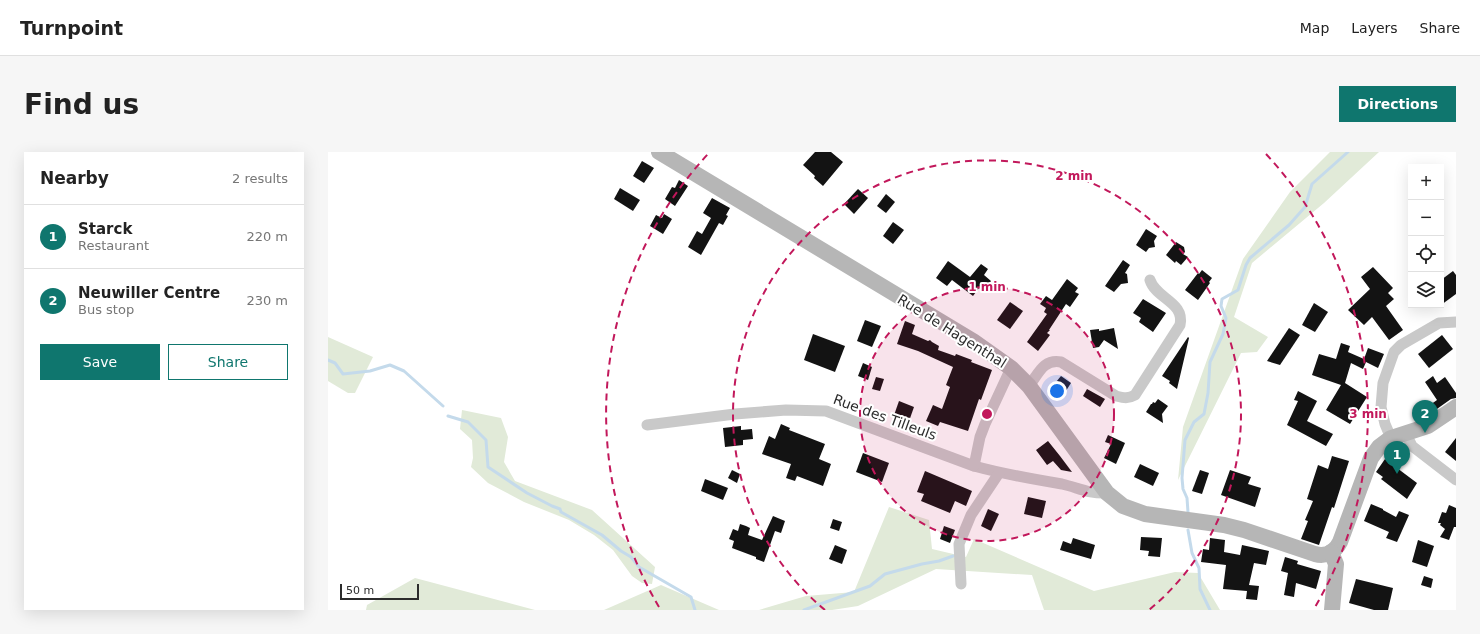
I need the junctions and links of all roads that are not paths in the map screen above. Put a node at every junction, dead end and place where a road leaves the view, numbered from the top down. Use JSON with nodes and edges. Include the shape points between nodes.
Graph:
{"nodes":[{"id":1,"x":659,"y":152,"type":"edge"},
{"id":2,"x":1150,"y":280,"type":"dead end"},
{"id":3,"x":1456,"y":322,"type":"edge"},
{"id":4,"x":1011,"y":368,"type":"junction"},
{"id":5,"x":1029,"y":386,"type":"junction"},
{"id":6,"x":1456,"y":408,"type":"edge"},
{"id":7,"x":647,"y":425,"type":"dead end"},
{"id":8,"x":1398,"y":436,"type":"junction"},
{"id":9,"x":974,"y":466,"type":"junction"},
{"id":10,"x":999,"y":473,"type":"junction"},
{"id":11,"x":1456,"y":480,"type":"edge"},
{"id":12,"x":1107,"y":493,"type":"junction"},
{"id":13,"x":1331,"y":552,"type":"junction"},
{"id":14,"x":962,"y":584,"type":"dead end"},
{"id":15,"x":1332,"y":610,"type":"edge"}],
"edges":[{"from":1,"to":4,"type":"street","name":"Rue de Hagenthal","via":[[973,341]]},
{"from":2,"to":5,"type":"street","via":[[1152,287],[1180,311],[1181,319],[1180,325],[1135,394],[1129,398],[1116,396],[1061,362],[1053,361],[1045,365]]},
{"from":3,"to":8,"type":"street","via":[[1439,323],[1401,345],[1394,352],[1383,383],[1381,407],[1385,424]]},
{"from":4,"to":5,"type":"street","name":"Rue de Hagenthal"},
{"from":4,"to":9,"type":"street","via":[[980,436]]},
{"from":5,"to":12,"type":"street","name":"Rue de Hagenthal"},
{"from":6,"to":8,"type":"street","via":[[1428,426]]},
{"from":7,"to":9,"type":"street","name":"Rue des Tilleuls","via":[[786,410],[826,411]]},
{"from":8,"to":11,"type":"street"},
{"from":8,"to":13,"type":"street","via":[[1379,448],[1371,458],[1340,542]]},
{"from":9,"to":10,"type":"street","name":"Rue des Tilleuls"},
{"from":10,"to":12,"type":"street","name":"Rue des Tilleuls","via":[[1094,493]]},
{"from":10,"to":14,"type":"street","via":[[971,514],[958,544]]},
{"from":12,"to":13,"type":"street","name":"Rue de Hagenthal","via":[[1123,506],[1145,514],[1224,525],[1315,554]]},
{"from":13,"to":15,"type":"street","via":[[1336,564]]}]}
